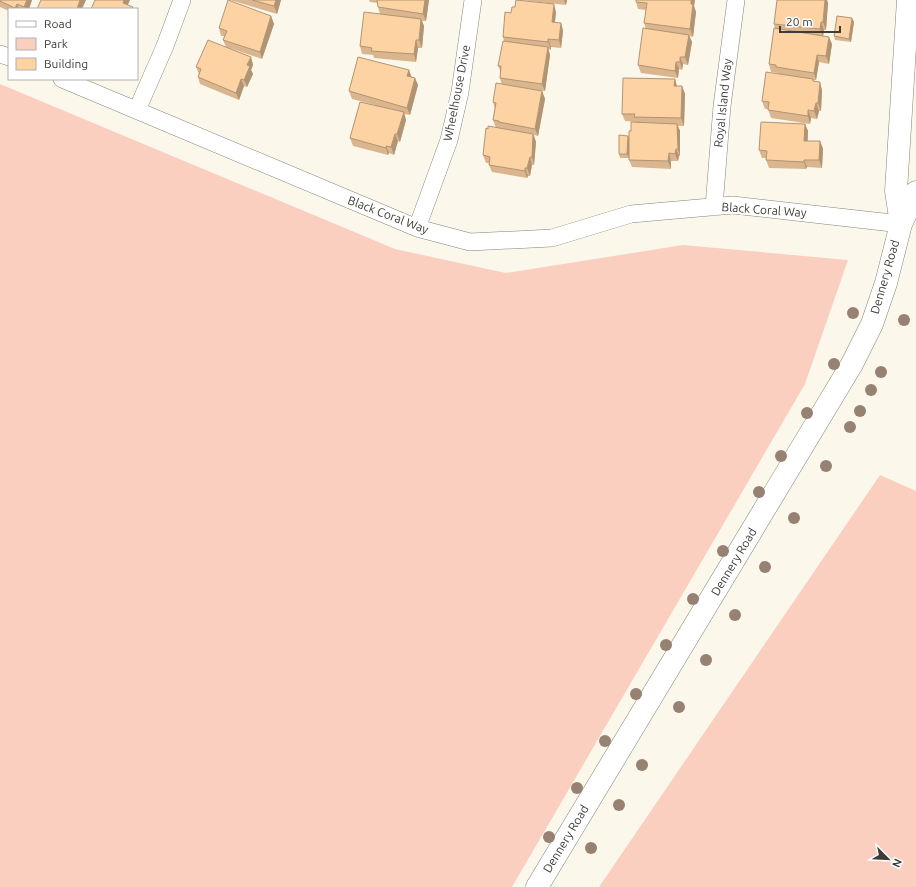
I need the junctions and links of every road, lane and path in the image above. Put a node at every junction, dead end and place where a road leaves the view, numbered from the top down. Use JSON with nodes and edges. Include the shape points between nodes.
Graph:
{"nodes":[{"id":1,"x":182,"y":0,"type":"edge"},
{"id":2,"x":473,"y":0,"type":"edge"},
{"id":3,"x":736,"y":0,"type":"edge"},
{"id":4,"x":908,"y":0,"type":"edge"},
{"id":5,"x":64,"y":80,"type":"edge"},
{"id":6,"x":137,"y":110,"type":"junction"},
{"id":7,"x":916,"y":192,"type":"edge"},
{"id":8,"x":714,"y":207,"type":"junction"},
{"id":9,"x":901,"y":224,"type":"junction"},
{"id":10,"x":417,"y":228,"type":"junction"},
{"id":11,"x":537,"y":887,"type":"edge"}],
"edges":[{"from":1,"to":6,"type":"street"},
{"from":2,"to":10,"type":"street","name":"Wheelhouse Drive","via":[[460,92],[449,140]]},
{"from":3,"to":8,"type":"street","name":"Royal Island Way","via":[[722,106]]},
{"from":4,"to":9,"type":"street","name":"Dennery Road","via":[[896,191]]},
{"from":5,"to":6,"type":"street","name":"Black Coral Way"},
{"from":6,"to":10,"type":"street","name":"Black Coral Way"},
{"from":7,"to":9,"type":"street","name":"Dennery Road"},
{"from":8,"to":9,"type":"street","name":"Black Coral Way","via":[[733,205]]},
{"from":8,"to":10,"type":"street","name":"Black Coral Way","via":[[631,214],[552,238],[470,242]]},
{"from":9,"to":11,"type":"street","name":"Dennery Road","via":[[886,283],[872,324],[852,364]]}]}
